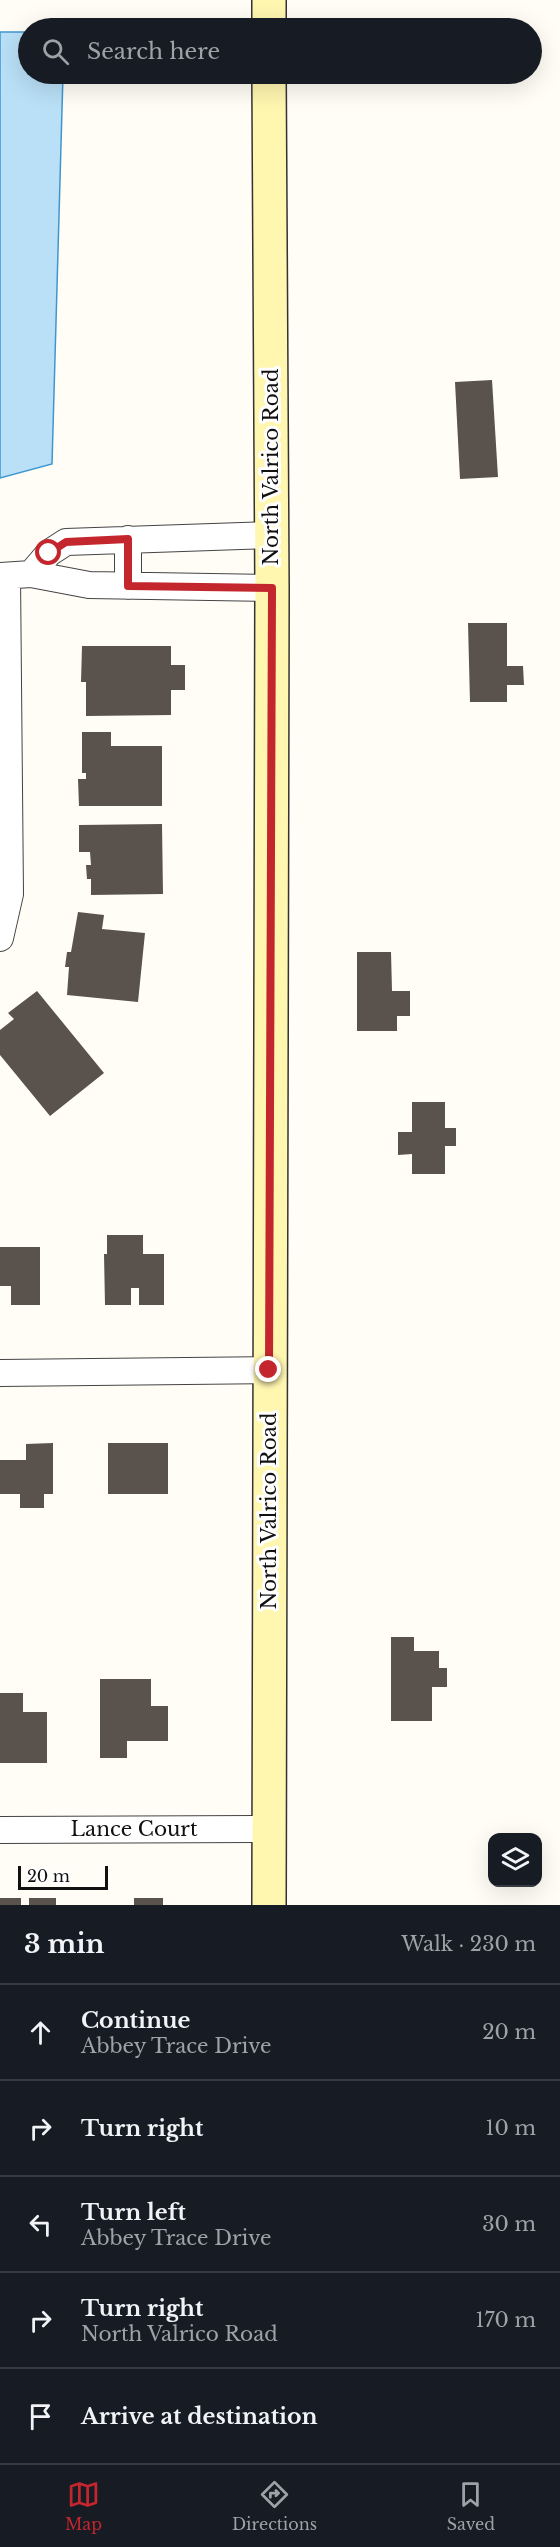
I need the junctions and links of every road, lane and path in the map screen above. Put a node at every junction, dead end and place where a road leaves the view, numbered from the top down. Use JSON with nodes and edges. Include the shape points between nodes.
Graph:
{"nodes":[{"id":1,"x":269,"y":0,"type":"edge"},
{"id":2,"x":269,"y":18,"type":"edge"},
{"id":3,"x":269,"y":84,"type":"edge"},
{"id":4,"x":272,"y":535,"type":"junction"},
{"id":5,"x":128,"y":539,"type":"junction"},
{"id":6,"x":13,"y":575,"type":"edge"},
{"id":7,"x":128,"y":586,"type":"junction"},
{"id":8,"x":272,"y":588,"type":"junction"},
{"id":9,"x":0,"y":938,"type":"edge"},
{"id":10,"x":269,"y":1370,"type":"junction"},
{"id":11,"x":0,"y":1373,"type":"edge"},
{"id":12,"x":269,"y":1829,"type":"junction"},
{"id":13,"x":0,"y":1830,"type":"edge"},
{"id":14,"x":269,"y":1905,"type":"edge"}],
"edges":[{"from":1,"to":2,"type":"street"},
{"from":3,"to":4,"type":"street","name":"North Valrico Road"},
{"from":4,"to":5,"type":"street"},
{"from":4,"to":8,"type":"street","name":"North Valrico Road"},
{"from":5,"to":6,"type":"street","via":[[66,542]]},
{"from":5,"to":7,"type":"street"},
{"from":6,"to":7,"type":"street"},
{"from":6,"to":9,"type":"street","via":[[10,894]]},
{"from":7,"to":8,"type":"street"},
{"from":8,"to":10,"type":"street","name":"North Valrico Road"},
{"from":10,"to":11,"type":"street"},
{"from":10,"to":12,"type":"street","name":"North Valrico Road"},
{"from":12,"to":13,"type":"street","name":"Lance Court"},
{"from":12,"to":14,"type":"street","name":"North Valrico Road"}]}
